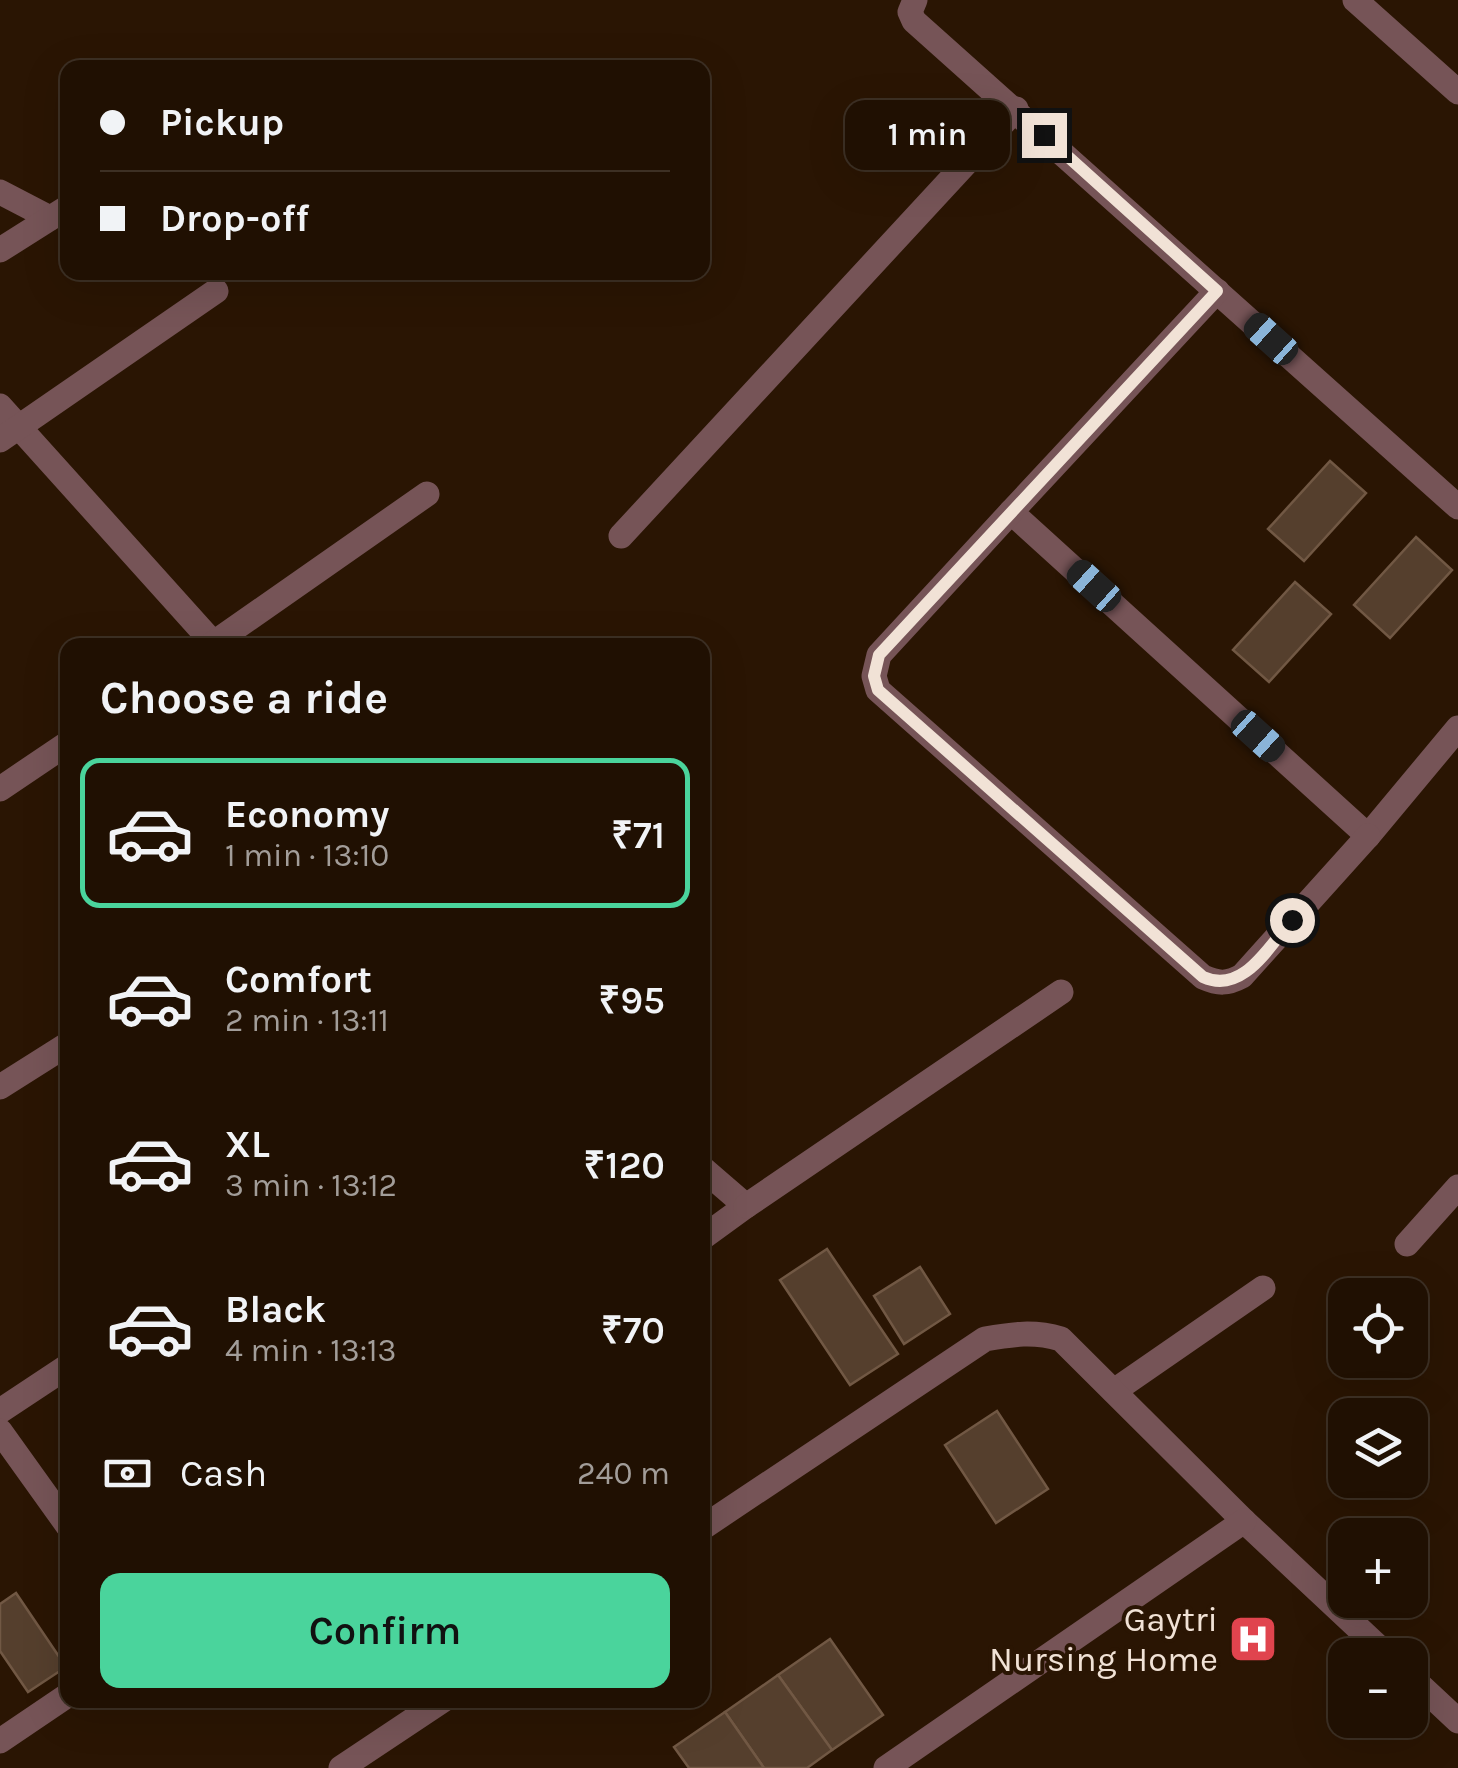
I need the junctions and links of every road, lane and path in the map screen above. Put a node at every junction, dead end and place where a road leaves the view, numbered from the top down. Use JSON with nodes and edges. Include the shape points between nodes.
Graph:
{"nodes":[{"id":1,"x":915,"y":0,"type":"edge"},
{"id":2,"x":1355,"y":0,"type":"edge"},
{"id":3,"x":1458,"y":92,"type":"edge"},
{"id":4,"x":1016,"y":109,"type":"junction"},
{"id":5,"x":0,"y":192,"type":"edge"},
{"id":6,"x":59,"y":213,"type":"edge"},
{"id":7,"x":0,"y":250,"type":"edge"},
{"id":8,"x":216,"y":291,"type":"dead end"},
{"id":9,"x":1217,"y":291,"type":"junction"},
{"id":10,"x":0,"y":406,"type":"edge"},
{"id":11,"x":10,"y":433,"type":"edge"},
{"id":12,"x":427,"y":494,"type":"dead end"},
{"id":13,"x":1458,"y":507,"type":"edge"},
{"id":14,"x":1011,"y":512,"type":"junction"},
{"id":15,"x":622,"y":536,"type":"dead end"},
{"id":16,"x":207,"y":638,"type":"edge"},
{"id":17,"x":222,"y":638,"type":"edge"},
{"id":18,"x":1458,"y":728,"type":"edge"},
{"id":19,"x":60,"y":748,"type":"edge"},
{"id":20,"x":0,"y":789,"type":"edge"},
{"id":21,"x":1368,"y":836,"type":"junction"},
{"id":22,"x":1061,"y":992,"type":"dead end"},
{"id":23,"x":60,"y":1049,"type":"edge"},
{"id":24,"x":0,"y":1087,"type":"edge"},
{"id":25,"x":710,"y":1175,"type":"edge"},
{"id":26,"x":1458,"y":1186,"type":"edge"},
{"id":27,"x":746,"y":1206,"type":"junction"},
{"id":28,"x":710,"y":1232,"type":"edge"},
{"id":29,"x":1407,"y":1244,"type":"dead end"},
{"id":30,"x":1263,"y":1288,"type":"dead end"},
{"id":31,"x":60,"y":1371,"type":"edge"},
{"id":32,"x":1114,"y":1392,"type":"junction"},
{"id":33,"x":0,"y":1411,"type":"edge"},
{"id":34,"x":0,"y":1432,"type":"edge"},
{"id":35,"x":60,"y":1515,"type":"edge"},
{"id":36,"x":1244,"y":1521,"type":"junction"},
{"id":37,"x":710,"y":1523,"type":"edge"},
{"id":38,"x":1369,"y":1638,"type":"edge"},
{"id":39,"x":1428,"y":1693,"type":"edge"},
{"id":40,"x":60,"y":1700,"type":"edge"},
{"id":41,"x":431,"y":1708,"type":"edge"},
{"id":42,"x":1458,"y":1721,"type":"edge"},
{"id":43,"x":0,"y":1740,"type":"edge"},
{"id":44,"x":341,"y":1768,"type":"edge"},
{"id":45,"x":886,"y":1768,"type":"edge"}],
"edges":[{"from":1,"to":4,"type":"street","via":[[914,21]]},
{"from":2,"to":3,"type":"street"},
{"from":4,"to":9,"type":"street"},
{"from":4,"to":15,"type":"street"},
{"from":5,"to":6,"type":"street"},
{"from":6,"to":7,"type":"street"},
{"from":8,"to":11,"type":"street"},
{"from":9,"to":13,"type":"street"},
{"from":9,"to":14,"type":"street"},
{"from":10,"to":11,"type":"street"},
{"from":11,"to":16,"type":"street"},
{"from":12,"to":17,"type":"street"},
{"from":14,"to":21,"type":"street"},
{"from":14,"to":21,"type":"street","via":[[879,655],[878,690],[1216,983],[1242,976]]},
{"from":18,"to":21,"type":"street"},
{"from":19,"to":20,"type":"street"},
{"from":22,"to":27,"type":"street"},
{"from":23,"to":24,"type":"street"},
{"from":25,"to":27,"type":"street"},
{"from":26,"to":29,"type":"street"},
{"from":27,"to":28,"type":"street"},
{"from":30,"to":32,"type":"street"},
{"from":31,"to":33,"type":"street"},
{"from":32,"to":36,"type":"street"},
{"from":32,"to":37,"type":"street","via":[[1061,1340],[1016,1333],[986,1340]]},
{"from":34,"to":35,"type":"street"},
{"from":36,"to":38,"type":"street"},
{"from":36,"to":45,"type":"street"},
{"from":39,"to":42,"type":"street"},
{"from":40,"to":43,"type":"street"},
{"from":41,"to":44,"type":"street"}]}
